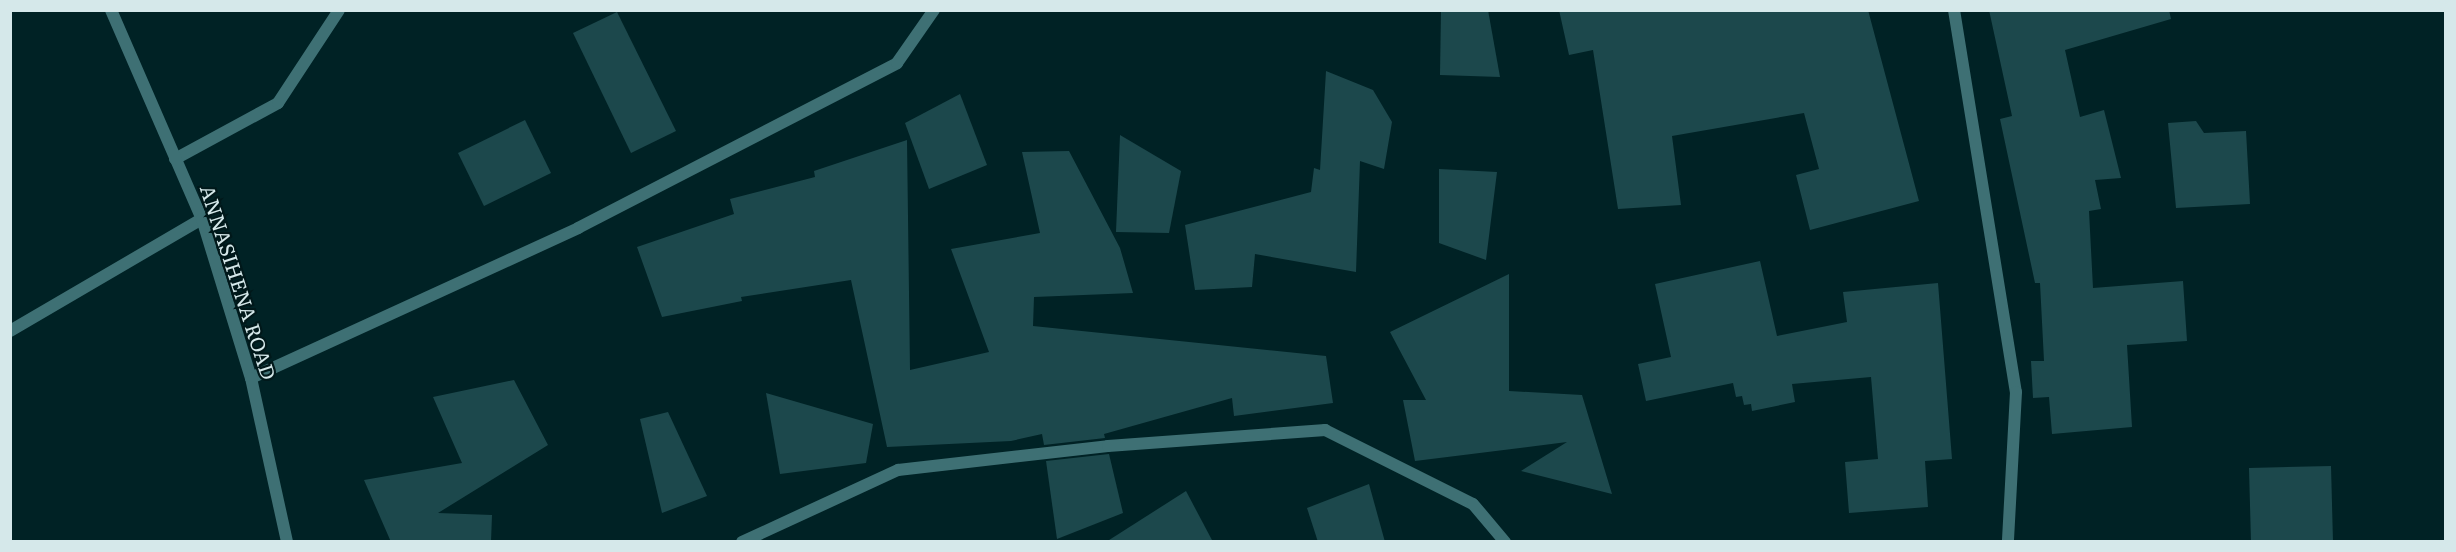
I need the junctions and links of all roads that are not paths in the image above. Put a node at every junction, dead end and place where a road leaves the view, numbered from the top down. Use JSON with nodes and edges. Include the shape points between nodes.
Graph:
{"nodes":[{"id":1,"x":111,"y":10,"type":"edge"},
{"id":2,"x":339,"y":10,"type":"edge"},
{"id":3,"x":933,"y":10,"type":"edge"},
{"id":4,"x":1954,"y":10,"type":"edge"},
{"id":5,"x":175,"y":159,"type":"junction"},
{"id":6,"x":202,"y":219,"type":"junction"},
{"id":7,"x":10,"y":331,"type":"edge"},
{"id":8,"x":251,"y":378,"type":"junction"},
{"id":9,"x":287,"y":542,"type":"edge"},
{"id":10,"x":742,"y":542,"type":"edge"},
{"id":11,"x":1505,"y":542,"type":"edge"},
{"id":12,"x":2008,"y":542,"type":"edge"}],
"edges":[{"from":1,"to":5,"type":"street","name":"ANNASIHENA ROAD"},
{"from":2,"to":5,"type":"street","via":[[278,103]]},
{"from":3,"to":8,"type":"street","via":[[897,63],[578,228]]},
{"from":4,"to":12,"type":"street","via":[[2016,392]]},
{"from":5,"to":6,"type":"street","name":"ANNASIHENA ROAD"},
{"from":6,"to":7,"type":"street"},
{"from":6,"to":8,"type":"street","name":"ANNASIHENA ROAD"},
{"from":8,"to":9,"type":"street","name":"ANNASIHENA ROAD"},
{"from":10,"to":11,"type":"street","via":[[898,470],[1108,446],[1325,430],[1473,504]]}]}
